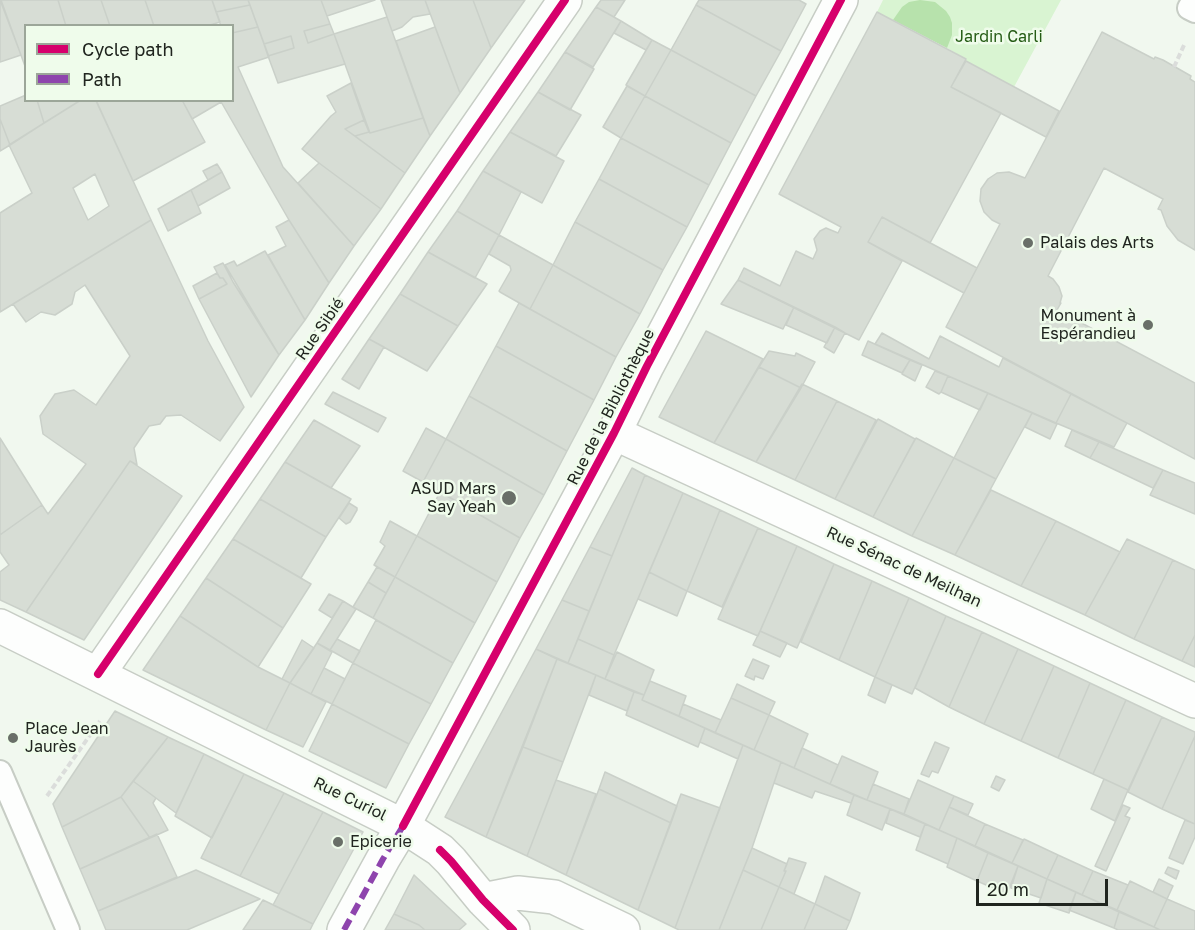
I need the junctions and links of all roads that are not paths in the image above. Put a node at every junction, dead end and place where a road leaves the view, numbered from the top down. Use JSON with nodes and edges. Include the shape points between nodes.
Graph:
{"nodes":[{"id":1,"x":565,"y":0,"type":"edge"},
{"id":2,"x":841,"y":0,"type":"edge"},
{"id":3,"x":1194,"y":0,"type":"edge"},
{"id":4,"x":1195,"y":11,"type":"edge"},
{"id":5,"x":614,"y":433,"type":"junction"},
{"id":6,"x":0,"y":626,"type":"edge"},
{"id":7,"x":98,"y":674,"type":"junction"},
{"id":8,"x":1195,"y":701,"type":"edge"},
{"id":9,"x":0,"y":772,"type":"edge"},
{"id":10,"x":403,"y":826,"type":"junction"},
{"id":11,"x":483,"y":900,"type":"junction"},
{"id":12,"x":68,"y":930,"type":"edge"},
{"id":13,"x":344,"y":930,"type":"edge"},
{"id":14,"x":513,"y":930,"type":"edge"},
{"id":15,"x":623,"y":930,"type":"edge"}],
"edges":[{"from":1,"to":7,"type":"street","name":"Rue Sibié"},
{"from":2,"to":5,"type":"street","name":"Rue de la Bibliothèque"},
{"from":3,"to":4,"type":"lane","via":[[1189,8]]},
{"from":5,"to":8,"type":"street","name":"Rue Sénac de Meilhan"},
{"from":5,"to":10,"type":"street","name":"Rue de la Bibliothèque"},
{"from":6,"to":7,"type":"street","name":"Rue Curiol"},
{"from":7,"to":10,"type":"street","name":"Rue Curiol"},
{"from":9,"to":12,"type":"lane"},
{"from":10,"to":11,"type":"street","name":"Rue Curiol","via":[[440,850]]},
{"from":10,"to":13,"type":"street","name":"Rue de la Bibliothèque"},
{"from":11,"to":14,"type":"street","name":"Rue Curiol"},
{"from":11,"to":15,"type":"street","via":[[518,893],[554,897]]}]}
